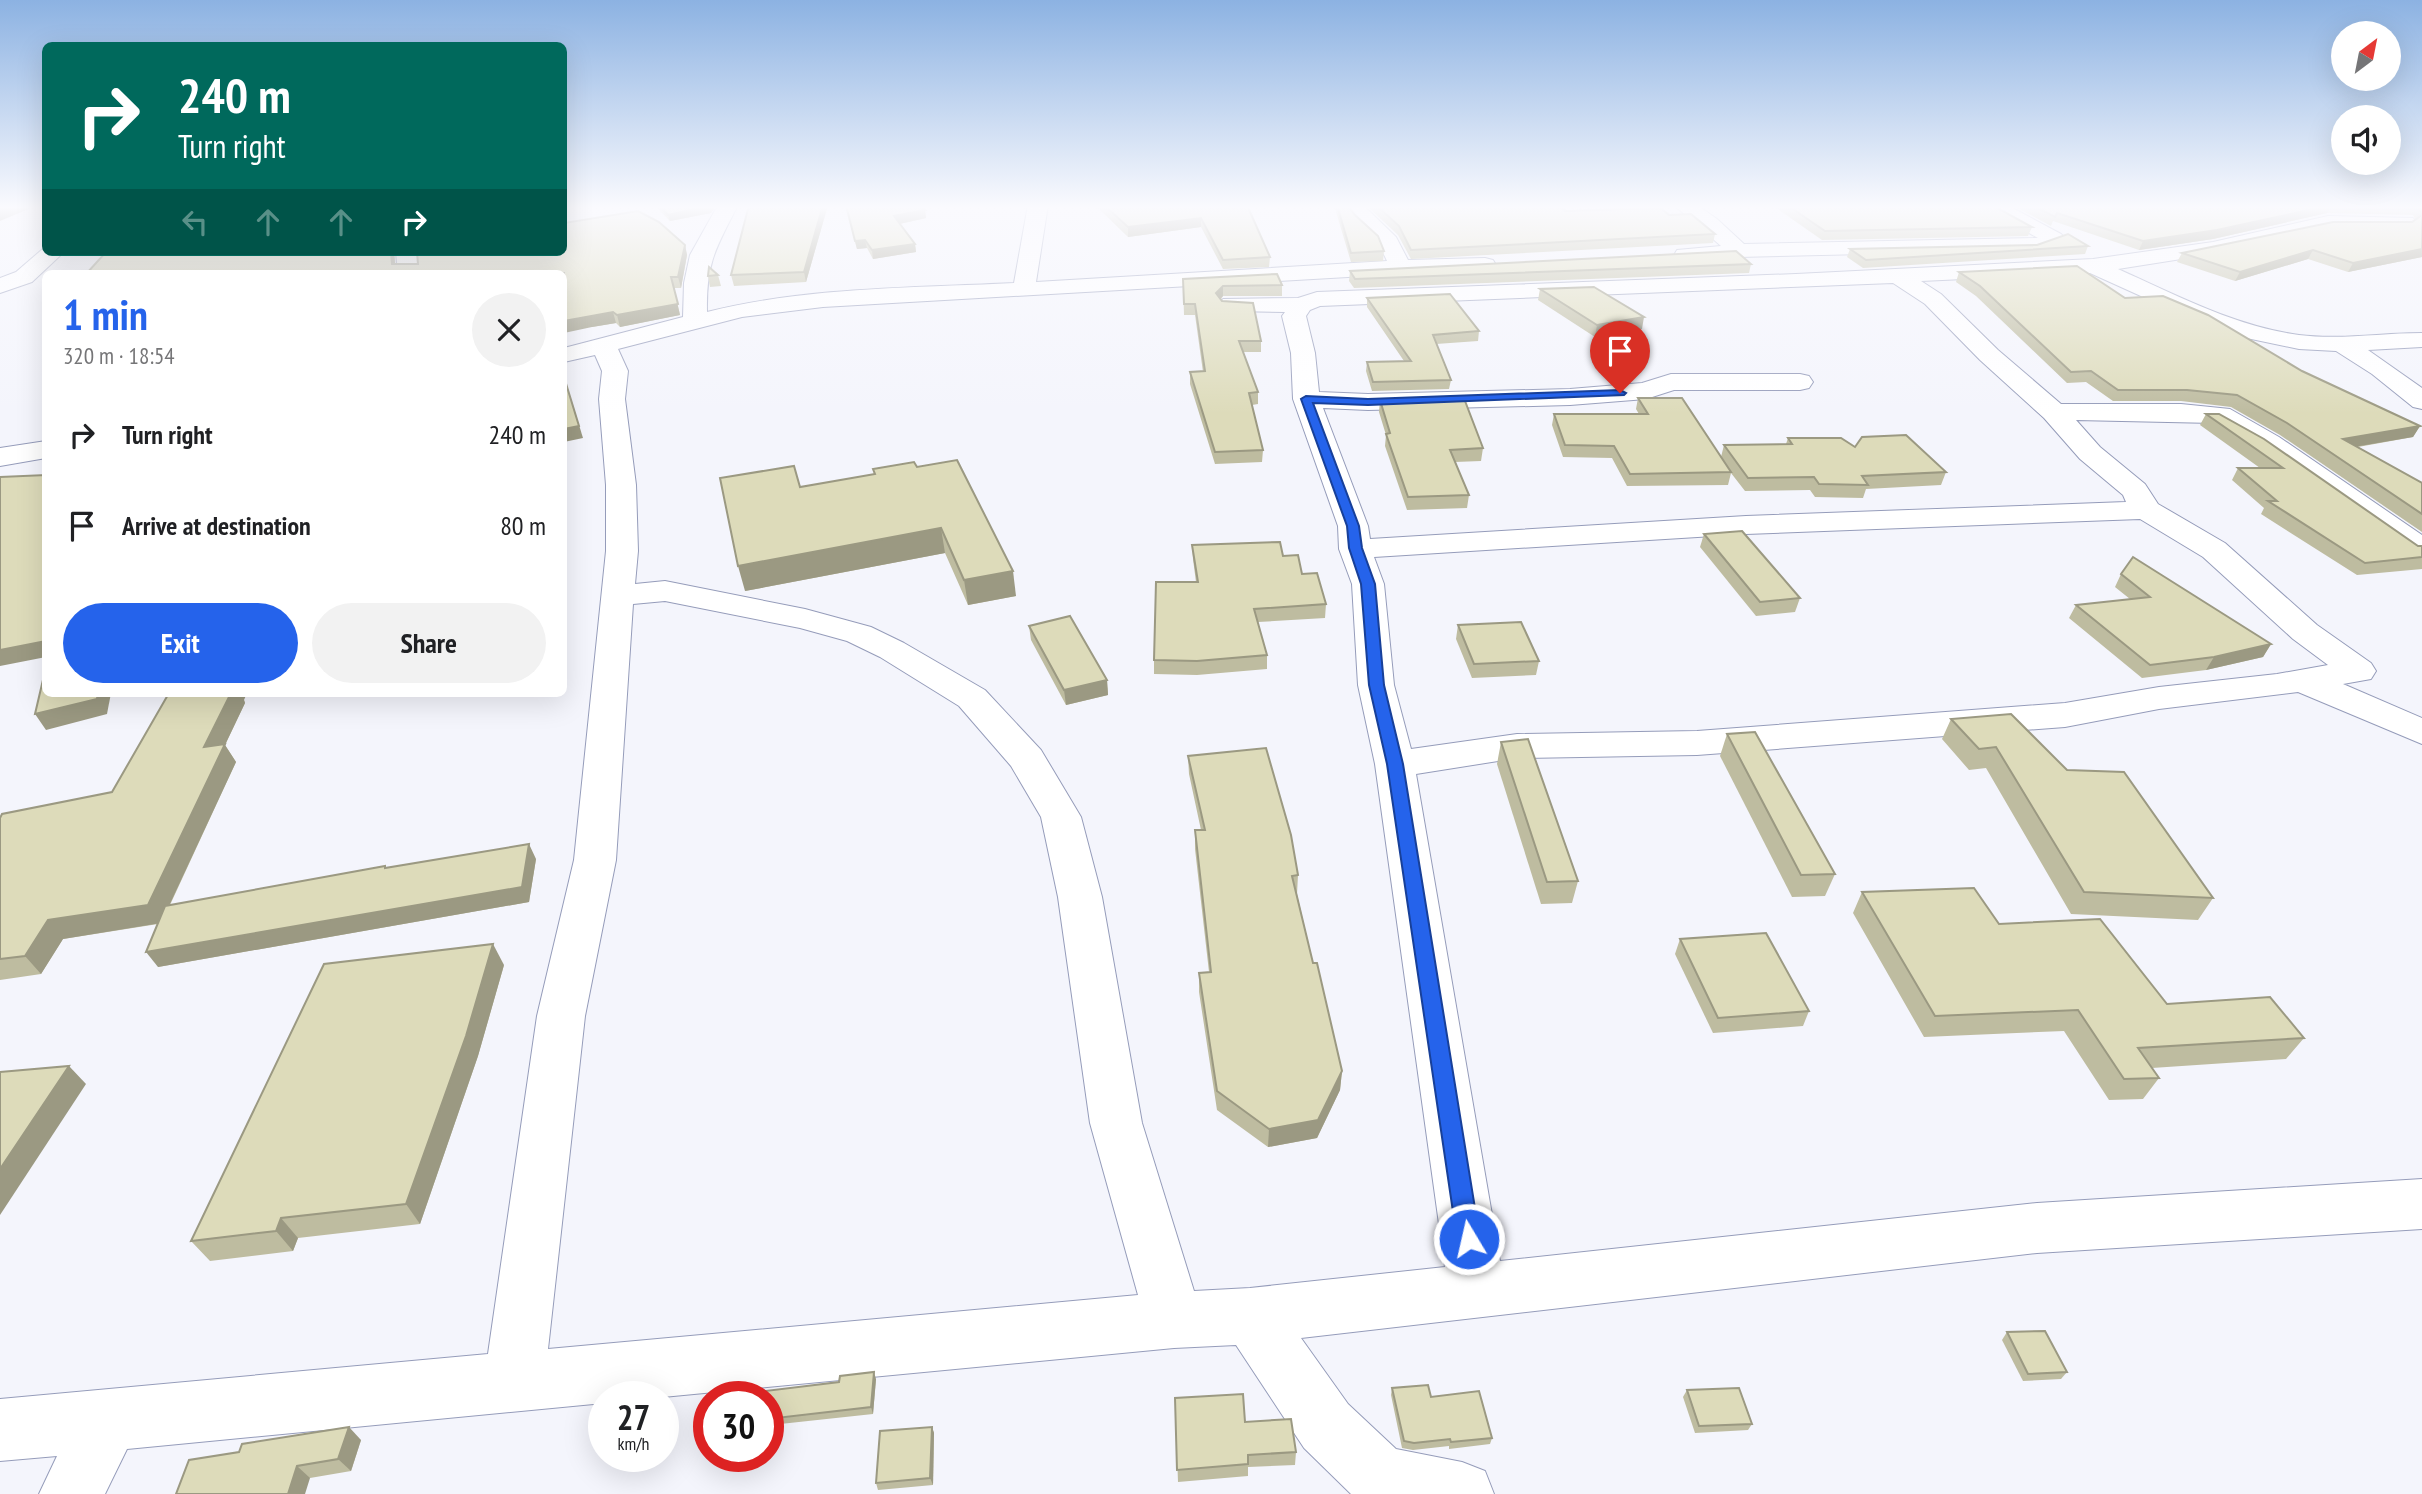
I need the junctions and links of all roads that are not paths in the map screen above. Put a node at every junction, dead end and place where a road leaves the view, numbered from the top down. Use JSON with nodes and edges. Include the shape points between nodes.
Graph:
{"nodes":[{"id":1,"x":26,"y":275,"type":"edge"},
{"id":2,"x":697,"y":275,"type":"edge"},
{"id":3,"x":1026,"y":275,"type":"edge"},
{"id":4,"x":1289,"y":275,"type":"edge"},
{"id":5,"x":1923,"y":275,"type":"edge"},
{"id":6,"x":2113,"y":275,"type":"edge"},
{"id":7,"x":1898,"y":276,"type":"junction"},
{"id":8,"x":0,"y":286,"type":"edge"},
{"id":9,"x":1024,"y":288,"type":"junction"},
{"id":10,"x":1231,"y":304,"type":"edge"},
{"id":11,"x":1301,"y":305,"type":"junction"},
{"id":12,"x":695,"y":322,"type":"junction"},
{"id":13,"x":2422,"y":340,"type":"edge"},
{"id":14,"x":2340,"y":343,"type":"junction"},
{"id":15,"x":604,"y":346,"type":"junction"},
{"id":16,"x":567,"y":354,"type":"edge"},
{"id":17,"x":1800,"y":382,"type":"dead end"},
{"id":18,"x":1306,"y":399,"type":"junction"},
{"id":19,"x":2422,"y":401,"type":"edge"},
{"id":20,"x":2054,"y":412,"type":"junction"},
{"id":21,"x":42,"y":450,"type":"edge"},
{"id":22,"x":0,"y":457,"type":"edge"},
{"id":23,"x":2146,"y":510,"type":"junction"},
{"id":24,"x":1356,"y":548,"type":"junction"},
{"id":25,"x":2422,"y":549,"type":"edge"},
{"id":26,"x":617,"y":596,"type":"junction"},
{"id":27,"x":2303,"y":681,"type":"junction"},
{"id":28,"x":2422,"y":732,"type":"edge"},
{"id":29,"x":1395,"y":764,"type":"junction"},
{"id":30,"x":2422,"y":1204,"type":"edge"},
{"id":31,"x":1477,"y":1292,"type":"junction"},
{"id":32,"x":1250,"y":1316,"type":"junction"},
{"id":33,"x":1174,"y":1320,"type":"junction"},
{"id":34,"x":514,"y":1380,"type":"junction"},
{"id":35,"x":109,"y":1419,"type":"junction"},
{"id":36,"x":0,"y":1430,"type":"edge"},
{"id":37,"x":71,"y":1494,"type":"edge"},
{"id":38,"x":1462,"y":1494,"type":"edge"}],
"edges":[{"from":1,"to":8,"type":"main road"},
{"from":2,"to":12,"type":"main road"},
{"from":3,"to":9,"type":"main road"},
{"from":4,"to":9,"type":"main road"},
{"from":5,"to":7,"type":"main road"},
{"from":6,"to":14,"type":"main road","via":[[2265,336]]},
{"from":7,"to":11,"type":"main road","via":[[1317,299]]},
{"from":7,"to":20,"type":"main road","via":[[1933,299]]},
{"from":9,"to":12,"type":"main road","via":[[787,304]]},
{"from":10,"to":11,"type":"main road"},
{"from":11,"to":18,"type":"main road","via":[[1294,316],[1303,353]]},
{"from":12,"to":15,"type":"main road"},
{"from":13,"to":14,"type":"main road"},
{"from":14,"to":19,"type":"main road"},
{"from":15,"to":16,"type":"main road"},
{"from":15,"to":26,"type":"main road","via":[[615,370],[612,399],[621,485]]},
{"from":17,"to":18,"type":"main road","via":[[1671,382],[1646,391],[1570,397]]},
{"from":18,"to":24,"type":"main road","via":[[1353,526]]},
{"from":20,"to":23,"type":"main road","via":[[2090,453],[2135,490]]},
{"from":20,"to":25,"type":"main road","via":[[2220,415],[2269,443]]},
{"from":21,"to":22,"type":"main road"},
{"from":23,"to":24,"type":"main road","via":[[1760,524]]},
{"from":23,"to":27,"type":"main road","via":[[2214,550],[2305,632],[2358,671]]},
{"from":24,"to":29,"type":"main road","via":[[1368,584],[1376,685]]},
{"from":26,"to":33,"type":"main road","via":[[665,591],[859,634],[972,698],[1027,759],[1061,817],[1080,897],[1116,1123]]},
{"from":26,"to":34,"type":"main road","via":[[595,860],[561,1016]]},
{"from":27,"to":28,"type":"main road"},
{"from":27,"to":29,"type":"main road","via":[[2051,716],[1697,743],[1517,746]]},
{"from":29,"to":31,"type":"main road"},
{"from":30,"to":31,"type":"main road","via":[[2036,1228]]},
{"from":31,"to":32,"type":"main road"},
{"from":32,"to":33,"type":"main road"},
{"from":32,"to":38,"type":"main road","via":[[1326,1426],[1380,1478]]},
{"from":33,"to":34,"type":"main road"},
{"from":34,"to":35,"type":"main road"},
{"from":35,"to":36,"type":"main road"},
{"from":35,"to":37,"type":"main road"}]}
